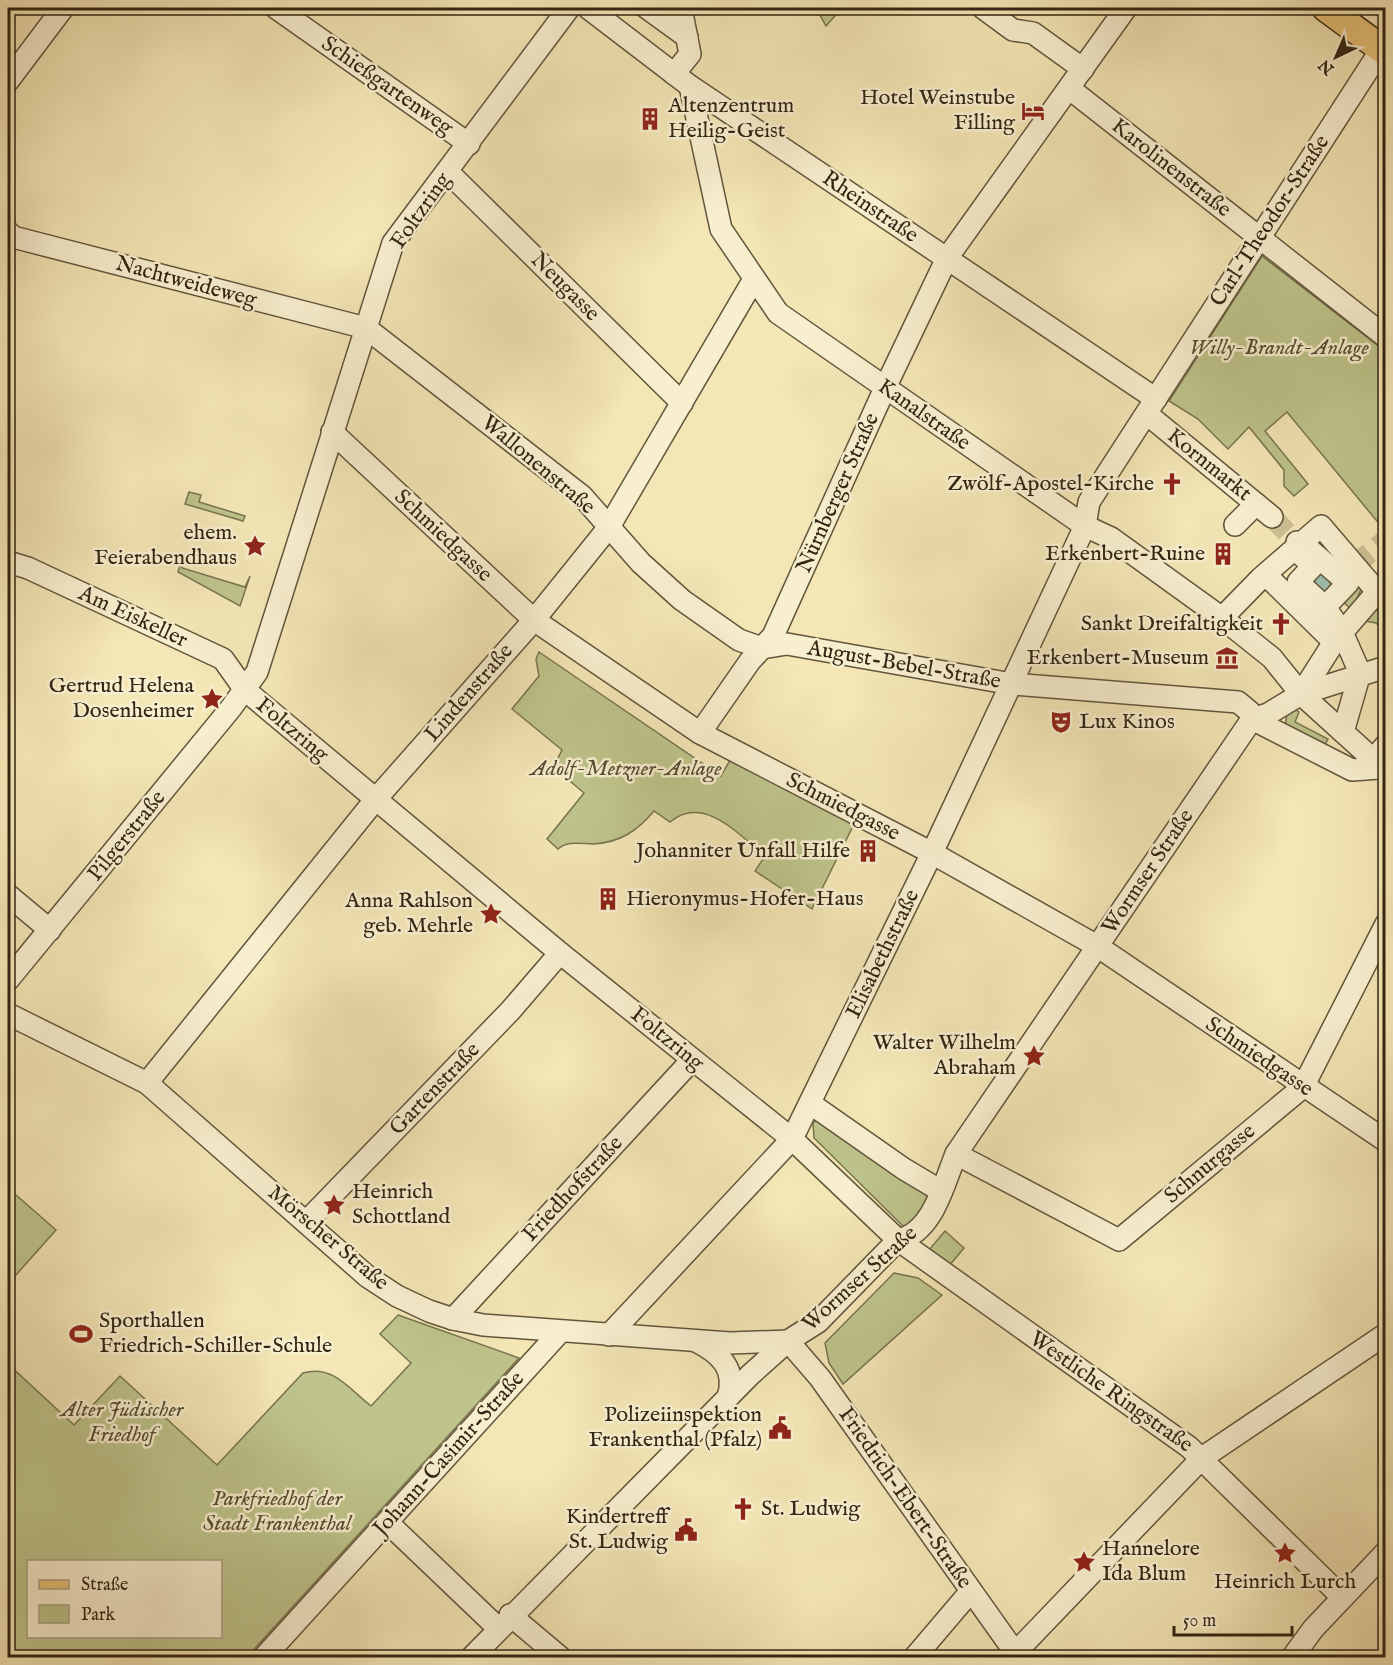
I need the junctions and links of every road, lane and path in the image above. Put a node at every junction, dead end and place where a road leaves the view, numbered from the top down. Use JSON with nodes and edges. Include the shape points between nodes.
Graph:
{"nodes":[{"id":1,"x":63,"y":8,"type":"edge"},
{"id":2,"x":276,"y":8,"type":"edge"},
{"id":3,"x":569,"y":8,"type":"edge"},
{"id":4,"x":588,"y":8,"type":"edge"},
{"id":5,"x":647,"y":8,"type":"edge"},
{"id":6,"x":681,"y":8,"type":"edge"},
{"id":7,"x":983,"y":8,"type":"edge"},
{"id":8,"x":1126,"y":8,"type":"edge"},
{"id":9,"x":1326,"y":8,"type":"edge"},
{"id":10,"x":687,"y":37,"type":"junction"},
{"id":11,"x":1384,"y":47,"type":"edge"},
{"id":12,"x":1083,"y":69,"type":"junction"},
{"id":13,"x":682,"y":80,"type":"junction"},
{"id":14,"x":8,"y":81,"type":"edge"},
{"id":15,"x":1070,"y":89,"type":"junction"},
{"id":16,"x":469,"y":144,"type":"junction"},
{"id":17,"x":448,"y":172,"type":"junction"},
{"id":18,"x":8,"y":232,"type":"edge"},
{"id":19,"x":1259,"y":237,"type":"junction"},
{"id":20,"x":947,"y":258,"type":"junction"},
{"id":21,"x":754,"y":279,"type":"junction"},
{"id":22,"x":366,"y":328,"type":"junction"},
{"id":23,"x":1383,"y":331,"type":"edge"},
{"id":24,"x":885,"y":388,"type":"junction"},
{"id":25,"x":682,"y":403,"type":"junction"},
{"id":26,"x":1152,"y":406,"type":"junction"},
{"id":27,"x":332,"y":432,"type":"junction"},
{"id":28,"x":1235,"y":525,"type":"dead end"},
{"id":29,"x":1085,"y":526,"type":"junction"},
{"id":30,"x":609,"y":527,"type":"junction"},
{"id":31,"x":1298,"y":542,"type":"junction"},
{"id":32,"x":8,"y":562,"type":"edge"},
{"id":33,"x":1264,"y":576,"type":"junction"},
{"id":34,"x":1381,"y":597,"type":"edge"},
{"id":35,"x":1325,"y":607,"type":"junction"},
{"id":36,"x":1222,"y":618,"type":"junction"},
{"id":37,"x":534,"y":620,"type":"junction"},
{"id":38,"x":1338,"y":637,"type":"junction"},
{"id":39,"x":762,"y":648,"type":"junction"},
{"id":40,"x":1386,"y":667,"type":"edge"},
{"id":41,"x":1360,"y":673,"type":"junction"},
{"id":42,"x":1012,"y":684,"type":"junction"},
{"id":43,"x":245,"y":690,"type":"junction"},
{"id":44,"x":1301,"y":694,"type":"junction"},
{"id":45,"x":1252,"y":719,"type":"junction"},
{"id":46,"x":1343,"y":732,"type":"junction"},
{"id":47,"x":700,"y":733,"type":"junction"},
{"id":48,"x":1386,"y":744,"type":"edge"},
{"id":49,"x":1379,"y":767,"type":"edge"},
{"id":50,"x":375,"y":800,"type":"junction"},
{"id":51,"x":932,"y":853,"type":"junction"},
{"id":52,"x":8,"y":895,"type":"edge"},
{"id":53,"x":1386,"y":924,"type":"edge"},
{"id":54,"x":50,"y":930,"type":"junction"},
{"id":55,"x":1097,"y":946,"type":"junction"},
{"id":56,"x":560,"y":953,"type":"junction"},
{"id":57,"x":8,"y":980,"type":"edge"},
{"id":58,"x":8,"y":1014,"type":"edge"},
{"id":59,"x":692,"y":1060,"type":"junction"},
{"id":60,"x":147,"y":1083,"type":"junction"},
{"id":61,"x":1303,"y":1087,"type":"junction"},
{"id":62,"x":811,"y":1104,"type":"junction"},
{"id":63,"x":792,"y":1139,"type":"junction"},
{"id":64,"x":1386,"y":1141,"type":"edge"},
{"id":65,"x":956,"y":1154,"type":"junction"},
{"id":66,"x":941,"y":1191,"type":"junction"},
{"id":67,"x":306,"y":1221,"type":"junction"},
{"id":68,"x":898,"y":1240,"type":"junction"},
{"id":69,"x":453,"y":1319,"type":"junction"},
{"id":70,"x":560,"y":1332,"type":"junction"},
{"id":71,"x":1386,"y":1334,"type":"edge"},
{"id":72,"x":609,"y":1335,"type":"junction"},
{"id":73,"x":695,"y":1341,"type":"junction"},
{"id":74,"x":788,"y":1341,"type":"junction"},
{"id":75,"x":728,"y":1397,"type":"junction"},
{"id":76,"x":1202,"y":1458,"type":"junction"},
{"id":77,"x":387,"y":1522,"type":"junction"},
{"id":78,"x":1386,"y":1552,"type":"edge"},
{"id":79,"x":971,"y":1591,"type":"junction"},
{"id":80,"x":1342,"y":1597,"type":"junction"},
{"id":81,"x":504,"y":1622,"type":"junction"},
{"id":82,"x":1017,"y":1655,"type":"edge"},
{"id":83,"x":268,"y":1656,"type":"edge"},
{"id":84,"x":471,"y":1658,"type":"edge"},
{"id":85,"x":561,"y":1658,"type":"edge"},
{"id":86,"x":914,"y":1658,"type":"edge"},
{"id":87,"x":1292,"y":1658,"type":"edge"}],
"edges":[{"from":1,"to":14,"type":"street"},
{"from":2,"to":16,"type":"street","name":"Schießgartenweg"},
{"from":3,"to":16,"type":"street","name":"Foltzring"},
{"from":4,"to":13,"type":"street","name":"Rheinstraße"},
{"from":5,"to":10,"type":"street"},
{"from":6,"to":10,"type":"street"},
{"from":7,"to":12,"type":"street","via":[[1013,30],[1033,33]]},
{"from":8,"to":12,"type":"street","name":"Nürnberger Straße"},
{"from":9,"to":11,"type":"main road"},
{"from":10,"to":13,"type":"street","via":[[690,54]]},
{"from":11,"to":19,"type":"street","name":"Carl-Theodor-Straße"},
{"from":12,"to":15,"type":"street","name":"Nürnberger Straße"},
{"from":13,"to":20,"type":"street","name":"Rheinstraße"},
{"from":13,"to":21,"type":"street","name":"Kanalstraße","via":[[721,229]]},
{"from":15,"to":19,"type":"street","name":"Karolinenstraße"},
{"from":15,"to":20,"type":"street","name":"Nürnberger Straße"},
{"from":16,"to":17,"type":"street","name":"Foltzring"},
{"from":17,"to":22,"type":"street","name":"Foltzring","via":[[393,243]]},
{"from":17,"to":25,"type":"street","name":"Neugasse"},
{"from":18,"to":22,"type":"street","name":"Nachtweideweg","via":[[13,237]]},
{"from":19,"to":23,"type":"street","name":"Karolinenstraße"},
{"from":19,"to":26,"type":"street","name":"Carl-Theodor-Straße"},
{"from":20,"to":24,"type":"street","name":"Nürnberger Straße"},
{"from":20,"to":26,"type":"street","name":"Rheinstraße"},
{"from":21,"to":24,"type":"street","name":"Kanalstraße","via":[[778,313]]},
{"from":21,"to":25,"type":"street","name":"Lindenstraße"},
{"from":22,"to":27,"type":"street","name":"Foltzring"},
{"from":22,"to":30,"type":"street","name":"Wallonenstraße","via":[[582,496]]},
{"from":24,"to":29,"type":"street","name":"Kanalstraße"},
{"from":24,"to":39,"type":"street","name":"Nürnberger Straße","via":[[773,636]]},
{"from":25,"to":30,"type":"street","name":"Lindenstraße"},
{"from":26,"to":28,"type":"street","name":"Kornmarkt","via":[[1264,510]]},
{"from":26,"to":29,"type":"street","name":"Carl-Theodor-Straße","via":[[1089,502]]},
{"from":27,"to":37,"type":"street","name":"Schmiedgasse"},
{"from":27,"to":43,"type":"street","name":"Foltzring","via":[[257,672]]},
{"from":29,"to":36,"type":"street","name":"Kanalstraße","via":[[1111,538]]},
{"from":29,"to":42,"type":"street","name":"Elisabethstraße"},
{"from":30,"to":37,"type":"street","name":"Lindenstraße"},
{"from":30,"to":39,"type":"street","name":"Wallonenstraße","via":[[682,600],[739,640]]},
{"from":31,"to":33,"type":"street"},
{"from":31,"to":34,"type":"street","via":[[1321,526]]},
{"from":31,"to":35,"type":"street","via":[[1297,551],[1313,566],[1298,582]]},
{"from":31,"to":35,"type":"street","via":[[1348,583]]},
{"from":32,"to":43,"type":"street","name":"Am Eiskeller","via":[[223,659]]},
{"from":33,"to":36,"type":"street"},
{"from":33,"to":38,"type":"street"},
{"from":34,"to":38,"type":"street"},
{"from":35,"to":38,"type":"street"},
{"from":36,"to":44,"type":"street","name":"Kanalstraße","via":[[1272,658]]},
{"from":37,"to":47,"type":"street","name":"Schmiedgasse"},
{"from":37,"to":50,"type":"street","name":"Lindenstraße"},
{"from":38,"to":41,"type":"street"},
{"from":38,"to":44,"type":"street"},
{"from":39,"to":42,"type":"street","name":"August-Bebel-Straße","via":[[787,644]]},
{"from":39,"to":47,"type":"street","name":"Nürnberger Straße"},
{"from":40,"to":41,"type":"street"},
{"from":41,"to":44,"type":"street"},
{"from":41,"to":46,"type":"street"},
{"from":42,"to":45,"type":"street","name":"August-Bebel-Straße","via":[[1238,702]]},
{"from":42,"to":51,"type":"street","name":"Elisabethstraße"},
{"from":43,"to":50,"type":"street","name":"Foltzring"},
{"from":43,"to":54,"type":"street","name":"Pilgerstraße"},
{"from":44,"to":45,"type":"street"},
{"from":44,"to":46,"type":"street","name":"Kanalstraße"},
{"from":45,"to":49,"type":"street","name":"August-Bebel-Straße","via":[[1352,770]]},
{"from":45,"to":55,"type":"street","name":"Wormser Straße"},
{"from":46,"to":49,"type":"street","name":"Kanalstraße"},
{"from":47,"to":51,"type":"street","name":"Schmiedgasse"},
{"from":48,"to":49,"type":"street"},
{"from":50,"to":56,"type":"street","name":"Foltzring"},
{"from":50,"to":60,"type":"street","name":"Lindenstraße"},
{"from":51,"to":55,"type":"street","name":"Schmiedgasse"},
{"from":51,"to":62,"type":"street","name":"Elisabethstraße"},
{"from":52,"to":54,"type":"street"},
{"from":53,"to":61,"type":"street","name":"Schnurgasse"},
{"from":54,"to":57,"type":"street","name":"Pilgerstraße"},
{"from":55,"to":61,"type":"street","name":"Schmiedgasse"},
{"from":55,"to":65,"type":"street","name":"Wormser Straße"},
{"from":56,"to":59,"type":"street","name":"Foltzring"},
{"from":56,"to":67,"type":"street","name":"Gartenstraße","via":[[511,1010]]},
{"from":58,"to":60,"type":"street","name":"Mörscher Straße"},
{"from":59,"to":63,"type":"street","name":"Foltzring"},
{"from":59,"to":69,"type":"street","name":"Friedhofstraße"},
{"from":60,"to":67,"type":"street","name":"Mörscher Straße"},
{"from":61,"to":64,"type":"street","name":"Schmiedgasse"},
{"from":61,"to":65,"type":"street","name":"Schnurgasse","via":[[1119,1240]]},
{"from":62,"to":63,"type":"street","name":"Elisabethstraße"},
{"from":62,"to":66,"type":"street"},
{"from":63,"to":68,"type":"street","name":"Foltzring"},
{"from":63,"to":72,"type":"street","name":"Elisabethstraße"},
{"from":65,"to":66,"type":"street","name":"Wormser Straße"},
{"from":66,"to":68,"type":"street","name":"Wormser Straße","via":[[917,1231]]},
{"from":67,"to":69,"type":"street","name":"Mörscher Straße","via":[[368,1276],[397,1296]]},
{"from":68,"to":74,"type":"street","name":"Wormser Straße","via":[[818,1322]]},
{"from":68,"to":76,"type":"street","name":"Westliche Ringstraße"},
{"from":69,"to":70,"type":"street","name":"Mörscher Straße"},
{"from":70,"to":72,"type":"street","name":"Mörscher Straße"},
{"from":70,"to":77,"type":"street","name":"Johann-Casimir-Straße"},
{"from":71,"to":76,"type":"street","name":"Westliche Ringstraße"},
{"from":72,"to":73,"type":"street","name":"Mörscher Straße"},
{"from":73,"to":74,"type":"street","name":"Mörscher Straße"},
{"from":73,"to":75,"type":"street","name":"Mörscher Straße","via":[[718,1354],[725,1363],[732,1386]]},
{"from":74,"to":75,"type":"street","name":"Wormser Straße"},
{"from":74,"to":79,"type":"street","name":"Friedrich-Ebert-Straße","via":[[820,1378]]},
{"from":75,"to":81,"type":"street","name":"Wormser Straße"},
{"from":76,"to":80,"type":"street"},
{"from":76,"to":82,"type":"street"},
{"from":77,"to":81,"type":"street"},
{"from":77,"to":83,"type":"street","name":"Johann-Casimir-Straße"},
{"from":78,"to":80,"type":"street"},
{"from":79,"to":82,"type":"street","name":"Friedrich-Ebert-Straße"},
{"from":79,"to":86,"type":"street"},
{"from":80,"to":87,"type":"street"},
{"from":81,"to":84,"type":"street","name":"Wormser Straße"},
{"from":81,"to":85,"type":"street"}]}
